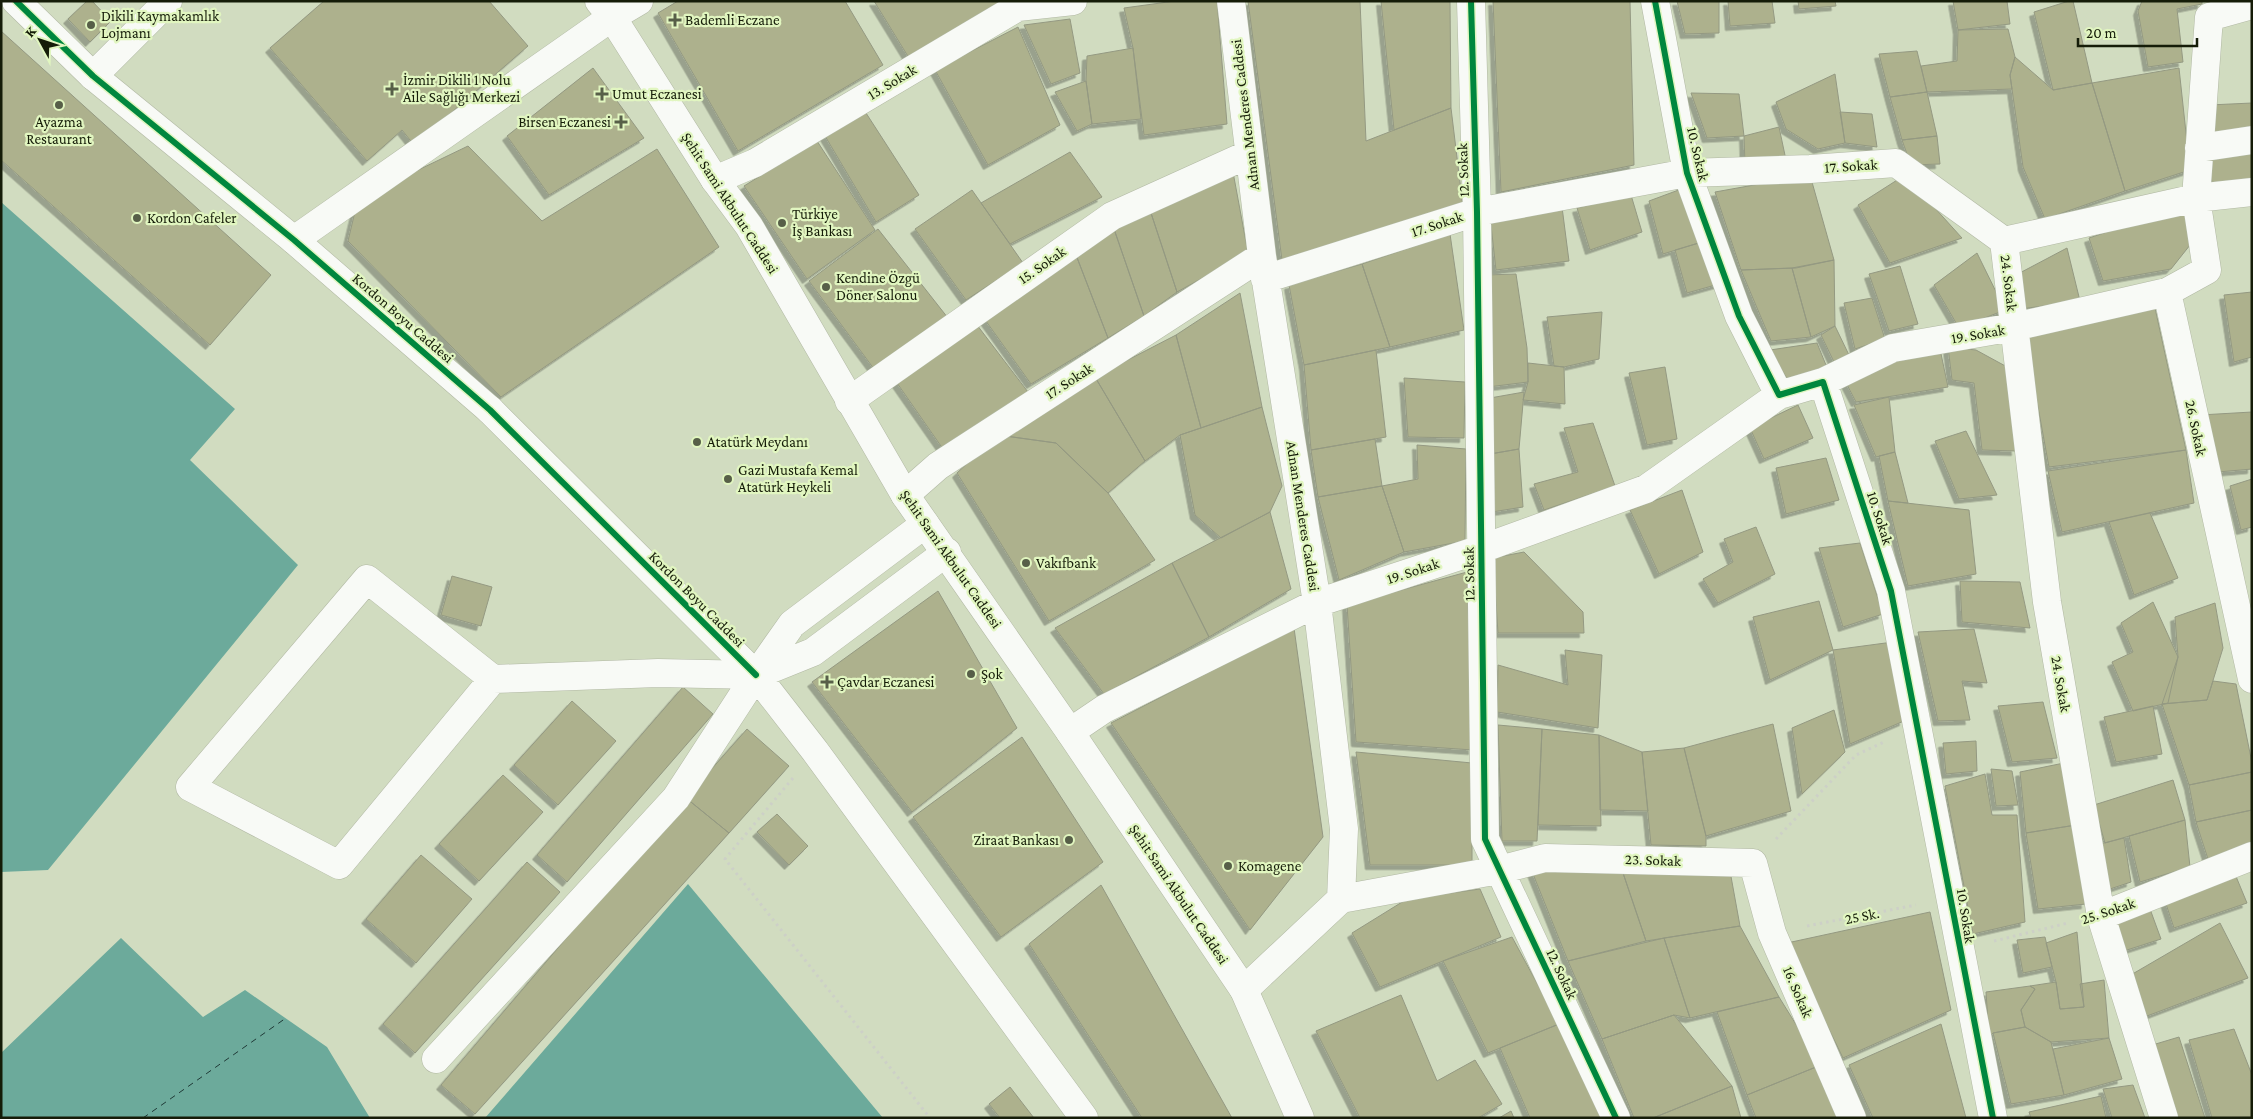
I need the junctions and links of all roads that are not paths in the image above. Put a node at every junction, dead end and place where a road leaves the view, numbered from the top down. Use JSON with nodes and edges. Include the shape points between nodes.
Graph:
{"nodes":[{"id":1,"x":16,"y":1,"type":"edge"},
{"id":2,"x":168,"y":1,"type":"edge"},
{"id":3,"x":639,"y":1,"type":"edge"},
{"id":4,"x":1073,"y":1,"type":"edge"},
{"id":5,"x":1232,"y":1,"type":"edge"},
{"id":6,"x":1470,"y":1,"type":"edge"},
{"id":7,"x":1655,"y":1,"type":"edge"},
{"id":8,"x":2252,"y":5,"type":"edge"},
{"id":9,"x":605,"y":9,"type":"edge"},
{"id":10,"x":92,"y":76,"type":"junction"},
{"id":11,"x":2252,"y":140,"type":"edge"},
{"id":12,"x":2199,"y":148,"type":"junction"},
{"id":13,"x":1250,"y":154,"type":"junction"},
{"id":14,"x":1687,"y":173,"type":"junction"},
{"id":15,"x":715,"y":180,"type":"junction"},
{"id":16,"x":2252,"y":192,"type":"edge"},
{"id":17,"x":2196,"y":198,"type":"junction"},
{"id":18,"x":1477,"y":212,"type":"junction"},
{"id":19,"x":294,"y":240,"type":"junction"},
{"id":20,"x":2004,"y":242,"type":"junction"},
{"id":21,"x":1263,"y":268,"type":"junction"},
{"id":22,"x":2167,"y":292,"type":"junction"},
{"id":23,"x":2014,"y":327,"type":"junction"},
{"id":24,"x":1823,"y":382,"type":"junction"},
{"id":25,"x":1779,"y":396,"type":"junction"},
{"id":26,"x":849,"y":401,"type":"junction"},
{"id":27,"x":905,"y":495,"type":"junction"},
{"id":28,"x":925,"y":524,"type":"junction"},
{"id":29,"x":1481,"y":549,"type":"junction"},
{"id":30,"x":947,"y":552,"type":"junction"},
{"id":31,"x":1317,"y":603,"type":"junction"},
{"id":32,"x":756,"y":675,"type":"junction"},
{"id":33,"x":2252,"y":679,"type":"edge"},
{"id":34,"x":492,"y":680,"type":"junction"},
{"id":35,"x":1070,"y":732,"type":"junction"},
{"id":36,"x":2252,"y":856,"type":"edge"},
{"id":37,"x":1754,"y":863,"type":"joint"},
{"id":38,"x":1499,"y":870,"type":"junction"},
{"id":39,"x":1341,"y":900,"type":"junction"},
{"id":40,"x":2101,"y":916,"type":"junction"},
{"id":41,"x":1244,"y":990,"type":"junction"},
{"id":42,"x":436,"y":1059,"type":"dead end"},
{"id":43,"x":1297,"y":1116,"type":"edge"},
{"id":44,"x":1084,"y":1118,"type":"edge"},
{"id":45,"x":1616,"y":1118,"type":"edge"},
{"id":46,"x":1852,"y":1118,"type":"edge"},
{"id":47,"x":1993,"y":1118,"type":"edge"},
{"id":48,"x":2164,"y":1118,"type":"edge"}],
"edges":[{"from":1,"to":10,"type":"street","name":"Kordon Boyu Caddesi"},
{"from":2,"to":10,"type":"street"},
{"from":3,"to":9,"type":"street"},
{"from":4,"to":15,"type":"street","name":"13. Sokak","via":[[1018,7],[755,163]]},
{"from":5,"to":13,"type":"street","name":"Adnan Menderes Caddesi"},
{"from":6,"to":18,"type":"street","name":"12. Sokak"},
{"from":7,"to":14,"type":"street","name":"10. Sokak"},
{"from":8,"to":12,"type":"street","via":[[2209,18]]},
{"from":9,"to":15,"type":"street","name":"Şehit Sami Akbulut Caddesi"},
{"from":9,"to":19,"type":"street"},
{"from":10,"to":19,"type":"street","name":"Kordon Boyu Caddesi"},
{"from":11,"to":12,"type":"street"},
{"from":12,"to":17,"type":"street"},
{"from":13,"to":21,"type":"street","name":"Adnan Menderes Caddesi"},
{"from":13,"to":26,"type":"street","name":"15. Sokak","via":[[1112,216]]},
{"from":14,"to":18,"type":"street","name":"17. Sokak"},
{"from":14,"to":20,"type":"street","name":"17. Sokak","via":[[1896,164]]},
{"from":14,"to":25,"type":"street","name":"10. Sokak","via":[[1740,316]]},
{"from":15,"to":26,"type":"street","name":"Şehit Sami Akbulut Caddesi","via":[[749,226]]},
{"from":16,"to":17,"type":"street"},
{"from":17,"to":20,"type":"street"},
{"from":17,"to":22,"type":"street","via":[[2207,270]]},
{"from":18,"to":21,"type":"street","name":"17. Sokak"},
{"from":18,"to":29,"type":"street","name":"12. Sokak"},
{"from":19,"to":32,"type":"street","name":"Kordon Boyu Caddesi","via":[[490,410]]},
{"from":20,"to":23,"type":"street","name":"24. Sokak"},
{"from":21,"to":27,"type":"street","name":"17. Sokak","via":[[938,466]]},
{"from":21,"to":31,"type":"street","name":"Adnan Menderes Caddesi"},
{"from":22,"to":23,"type":"street","name":"19. Sokak"},
{"from":22,"to":33,"type":"street","name":"26. Sokak"},
{"from":23,"to":24,"type":"street","name":"19. Sokak","via":[[1893,348]]},
{"from":23,"to":40,"type":"street","name":"24. Sokak","via":[[2047,602]]},
{"from":24,"to":25,"type":"street"},
{"from":24,"to":47,"type":"street","name":"10. Sokak","via":[[1891,591]]},
{"from":25,"to":29,"type":"street","name":"19. Sokak","via":[[1646,489]]},
{"from":26,"to":27,"type":"street","name":"Şehit Sami Akbulut Caddesi"},
{"from":27,"to":28,"type":"street","name":"Şehit Sami Akbulut Caddesi"},
{"from":28,"to":30,"type":"street","name":"Şehit Sami Akbulut Caddesi"},
{"from":28,"to":32,"type":"street","via":[[792,624]]},
{"from":29,"to":31,"type":"street","name":"19. Sokak"},
{"from":29,"to":38,"type":"street","name":"12. Sokak","via":[[1484,840]]},
{"from":30,"to":32,"type":"street","via":[[814,652]]},
{"from":30,"to":35,"type":"street","name":"Şehit Sami Akbulut Caddesi"},
{"from":31,"to":35,"type":"street","name":"19. Sokak","via":[[1104,709]]},
{"from":31,"to":39,"type":"street","name":"Adnan Menderes Caddesi","via":[[1344,829]]},
{"from":32,"to":34,"type":"street","via":[[658,673]]},
{"from":32,"to":42,"type":"street","via":[[676,798]]},
{"from":32,"to":44,"type":"street","name":"Kordon Boyu Caddesi"},
{"from":34,"to":34,"type":"street","via":[[339,865],[190,787],[368,579]]},
{"from":35,"to":41,"type":"street","name":"Şehit Sami Akbulut Caddesi"},
{"from":36,"to":40,"type":"street","name":"25. Sokak"},
{"from":37,"to":38,"type":"street","name":"23. Sokak","via":[[1545,858]]},
{"from":37,"to":46,"type":"street","name":"16. Sokak","via":[[1772,933]]},
{"from":38,"to":39,"type":"street","name":"23. Sokak"},
{"from":38,"to":45,"type":"street","name":"12. Sokak"},
{"from":39,"to":41,"type":"street"},
{"from":40,"to":48,"type":"street","name":"24. Sokak"},
{"from":41,"to":43,"type":"street","name":"Şehit Sami Akbulut Caddesi"}]}
